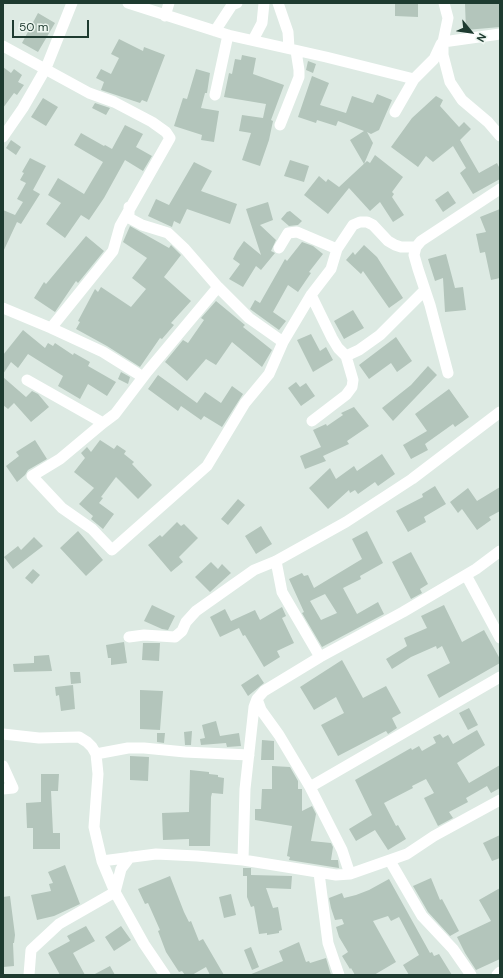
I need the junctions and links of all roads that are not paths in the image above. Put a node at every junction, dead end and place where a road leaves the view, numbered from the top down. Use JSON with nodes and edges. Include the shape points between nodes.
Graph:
{"nodes":[{"id":1,"x":72,"y":3,"type":"edge"},
{"id":2,"x":128,"y":3,"type":"edge"},
{"id":3,"x":169,"y":3,"type":"edge"},
{"id":4,"x":237,"y":3,"type":"edge"},
{"id":5,"x":264,"y":3,"type":"edge"},
{"id":6,"x":278,"y":3,"type":"edge"},
{"id":7,"x":444,"y":3,"type":"edge"},
{"id":8,"x":165,"y":16,"type":"junction"},
{"id":9,"x":215,"y":31,"type":"junction"},
{"id":10,"x":500,"y":34,"type":"edge"},
{"id":11,"x":228,"y":35,"type":"junction"},
{"id":12,"x":253,"y":40,"type":"junction"},
{"id":13,"x":443,"y":42,"type":"junction"},
{"id":14,"x":3,"y":46,"type":"edge"},
{"id":15,"x":289,"y":48,"type":"junction"},
{"id":16,"x":46,"y":68,"type":"junction"},
{"id":17,"x":414,"y":79,"type":"junction"},
{"id":18,"x":215,"y":95,"type":"dead end"},
{"id":19,"x":395,"y":112,"type":"dead end"},
{"id":20,"x":280,"y":125,"type":"dead end"},
{"id":21,"x":3,"y":136,"type":"edge"},
{"id":22,"x":500,"y":136,"type":"edge"},
{"id":23,"x":500,"y":189,"type":"edge"},
{"id":24,"x":130,"y":207,"type":"junction"},
{"id":25,"x":416,"y":247,"type":"junction"},
{"id":26,"x":279,"y":248,"type":"dead end"},
{"id":27,"x":337,"y":249,"type":"junction"},
{"id":28,"x":218,"y":287,"type":"junction"},
{"id":29,"x":425,"y":290,"type":"junction"},
{"id":30,"x":311,"y":295,"type":"junction"},
{"id":31,"x":3,"y":308,"type":"edge"},
{"id":32,"x":51,"y":328,"type":"junction"},
{"id":33,"x":283,"y":342,"type":"junction"},
{"id":34,"x":346,"y":356,"type":"junction"},
{"id":35,"x":448,"y":373,"type":"dead end"},
{"id":36,"x":144,"y":377,"type":"junction"},
{"id":37,"x":27,"y":380,"type":"dead end"},
{"id":38,"x":500,"y":412,"type":"edge"},
{"id":39,"x":312,"y":421,"type":"dead end"},
{"id":40,"x":103,"y":423,"type":"junction"},
{"id":41,"x":500,"y":551,"type":"edge"},
{"id":42,"x":276,"y":561,"type":"junction"},
{"id":43,"x":466,"y":575,"type":"junction"},
{"id":44,"x":129,"y":637,"type":"dead end"},
{"id":45,"x":500,"y":638,"type":"edge"},
{"id":46,"x":320,"y":657,"type":"junction"},
{"id":47,"x":500,"y":677,"type":"edge"},
{"id":48,"x":258,"y":698,"type":"junction"},
{"id":49,"x":3,"y":734,"type":"edge"},
{"id":50,"x":96,"y":754,"type":"junction"},
{"id":51,"x":249,"y":755,"type":"junction"},
{"id":52,"x":3,"y":766,"type":"edge"},
{"id":53,"x":310,"y":787,"type":"junction"},
{"id":54,"x":3,"y":789,"type":"edge"},
{"id":55,"x":500,"y":800,"type":"edge"},
{"id":56,"x":130,"y":857,"type":"junction"},
{"id":57,"x":243,"y":860,"type":"junction"},
{"id":58,"x":102,"y":861,"type":"junction"},
{"id":59,"x":390,"y":861,"type":"junction"},
{"id":60,"x":319,"y":872,"type":"junction"},
{"id":61,"x":350,"y":874,"type":"junction"},
{"id":62,"x":115,"y":892,"type":"junction"},
{"id":63,"x":500,"y":972,"type":"edge"},
{"id":64,"x":29,"y":975,"type":"edge"},
{"id":65,"x":165,"y":975,"type":"edge"},
{"id":66,"x":339,"y":975,"type":"edge"},
{"id":67,"x":471,"y":975,"type":"edge"},
{"id":68,"x":497,"y":975,"type":"edge"}],
"edges":[{"from":1,"to":16,"type":"street"},
{"from":2,"to":8,"type":"street"},
{"from":3,"to":8,"type":"street"},
{"from":4,"to":9,"type":"street","via":[[232,6]]},
{"from":5,"to":12,"type":"street","via":[[262,23]]},
{"from":6,"to":15,"type":"street","via":[[288,32]]},
{"from":7,"to":13,"type":"street","via":[[448,18]]},
{"from":8,"to":9,"type":"street"},
{"from":9,"to":11,"type":"street"},
{"from":10,"to":13,"type":"street"},
{"from":11,"to":12,"type":"street"},
{"from":11,"to":18,"type":"street"},
{"from":12,"to":15,"type":"street"},
{"from":13,"to":17,"type":"street","via":[[434,59]]},
{"from":13,"to":22,"type":"street","via":[[443,55],[455,91]]},
{"from":14,"to":16,"type":"street"},
{"from":15,"to":17,"type":"street"},
{"from":15,"to":20,"type":"street","via":[[296,52],[299,76]]},
{"from":16,"to":21,"type":"street"},
{"from":16,"to":24,"type":"street","via":[[89,93],[114,102],[152,122],[170,138]]},
{"from":17,"to":19,"type":"street"},
{"from":23,"to":25,"type":"street","via":[[421,241]]},
{"from":24,"to":28,"type":"street","via":[[129,218],[168,233]]},
{"from":24,"to":32,"type":"street","via":[[120,226],[113,250]]},
{"from":25,"to":27,"type":"street","via":[[395,245],[374,225],[360,222],[353,225]]},
{"from":25,"to":29,"type":"street","via":[[414,255]]},
{"from":26,"to":27,"type":"street","via":[[288,233],[297,232]]},
{"from":27,"to":30,"type":"street","via":[[331,269]]},
{"from":28,"to":33,"type":"street","via":[[249,318]]},
{"from":28,"to":36,"type":"street"},
{"from":29,"to":34,"type":"street","via":[[380,335]]},
{"from":29,"to":35,"type":"street"},
{"from":30,"to":33,"type":"street"},
{"from":30,"to":34,"type":"street","via":[[332,338]]},
{"from":31,"to":32,"type":"street"},
{"from":32,"to":36,"type":"street","via":[[103,352]]},
{"from":33,"to":40,"type":"street","via":[[269,374],[245,403],[207,466],[112,550],[92,529],[62,508],[32,476],[60,459]]},
{"from":34,"to":39,"type":"street","via":[[353,380],[352,387],[346,395]]},
{"from":36,"to":40,"type":"street","via":[[115,414]]},
{"from":37,"to":40,"type":"street"},
{"from":38,"to":42,"type":"street","via":[[412,479],[346,522]]},
{"from":41,"to":43,"type":"street"},
{"from":42,"to":44,"type":"street","via":[[254,570],[196,611],[175,637]]},
{"from":42,"to":46,"type":"street","via":[[282,592]]},
{"from":43,"to":45,"type":"street"},
{"from":43,"to":46,"type":"street"},
{"from":46,"to":48,"type":"street","via":[[264,691]]},
{"from":47,"to":53,"type":"street"},
{"from":48,"to":51,"type":"street","via":[[254,707]]},
{"from":48,"to":53,"type":"street","via":[[261,710]]},
{"from":49,"to":50,"type":"street","via":[[39,738],[79,737],[87,742]]},
{"from":50,"to":51,"type":"street","via":[[144,748]]},
{"from":50,"to":58,"type":"street","via":[[98,774],[94,827]]},
{"from":51,"to":57,"type":"street","via":[[245,789]]},
{"from":52,"to":54,"type":"street","via":[[13,788]]},
{"from":53,"to":61,"type":"street","via":[[342,850]]},
{"from":55,"to":59,"type":"street","via":[[434,836],[407,854]]},
{"from":56,"to":57,"type":"street","via":[[156,854]]},
{"from":56,"to":58,"type":"street"},
{"from":56,"to":62,"type":"street","via":[[121,868]]},
{"from":57,"to":60,"type":"street"},
{"from":58,"to":62,"type":"street"},
{"from":59,"to":61,"type":"street"},
{"from":59,"to":67,"type":"street","via":[[422,916],[453,949]]},
{"from":60,"to":61,"type":"street"},
{"from":60,"to":66,"type":"street","via":[[328,943]]},
{"from":62,"to":64,"type":"street","via":[[59,924],[31,950]]},
{"from":62,"to":65,"type":"street"},
{"from":63,"to":68,"type":"street"}]}
